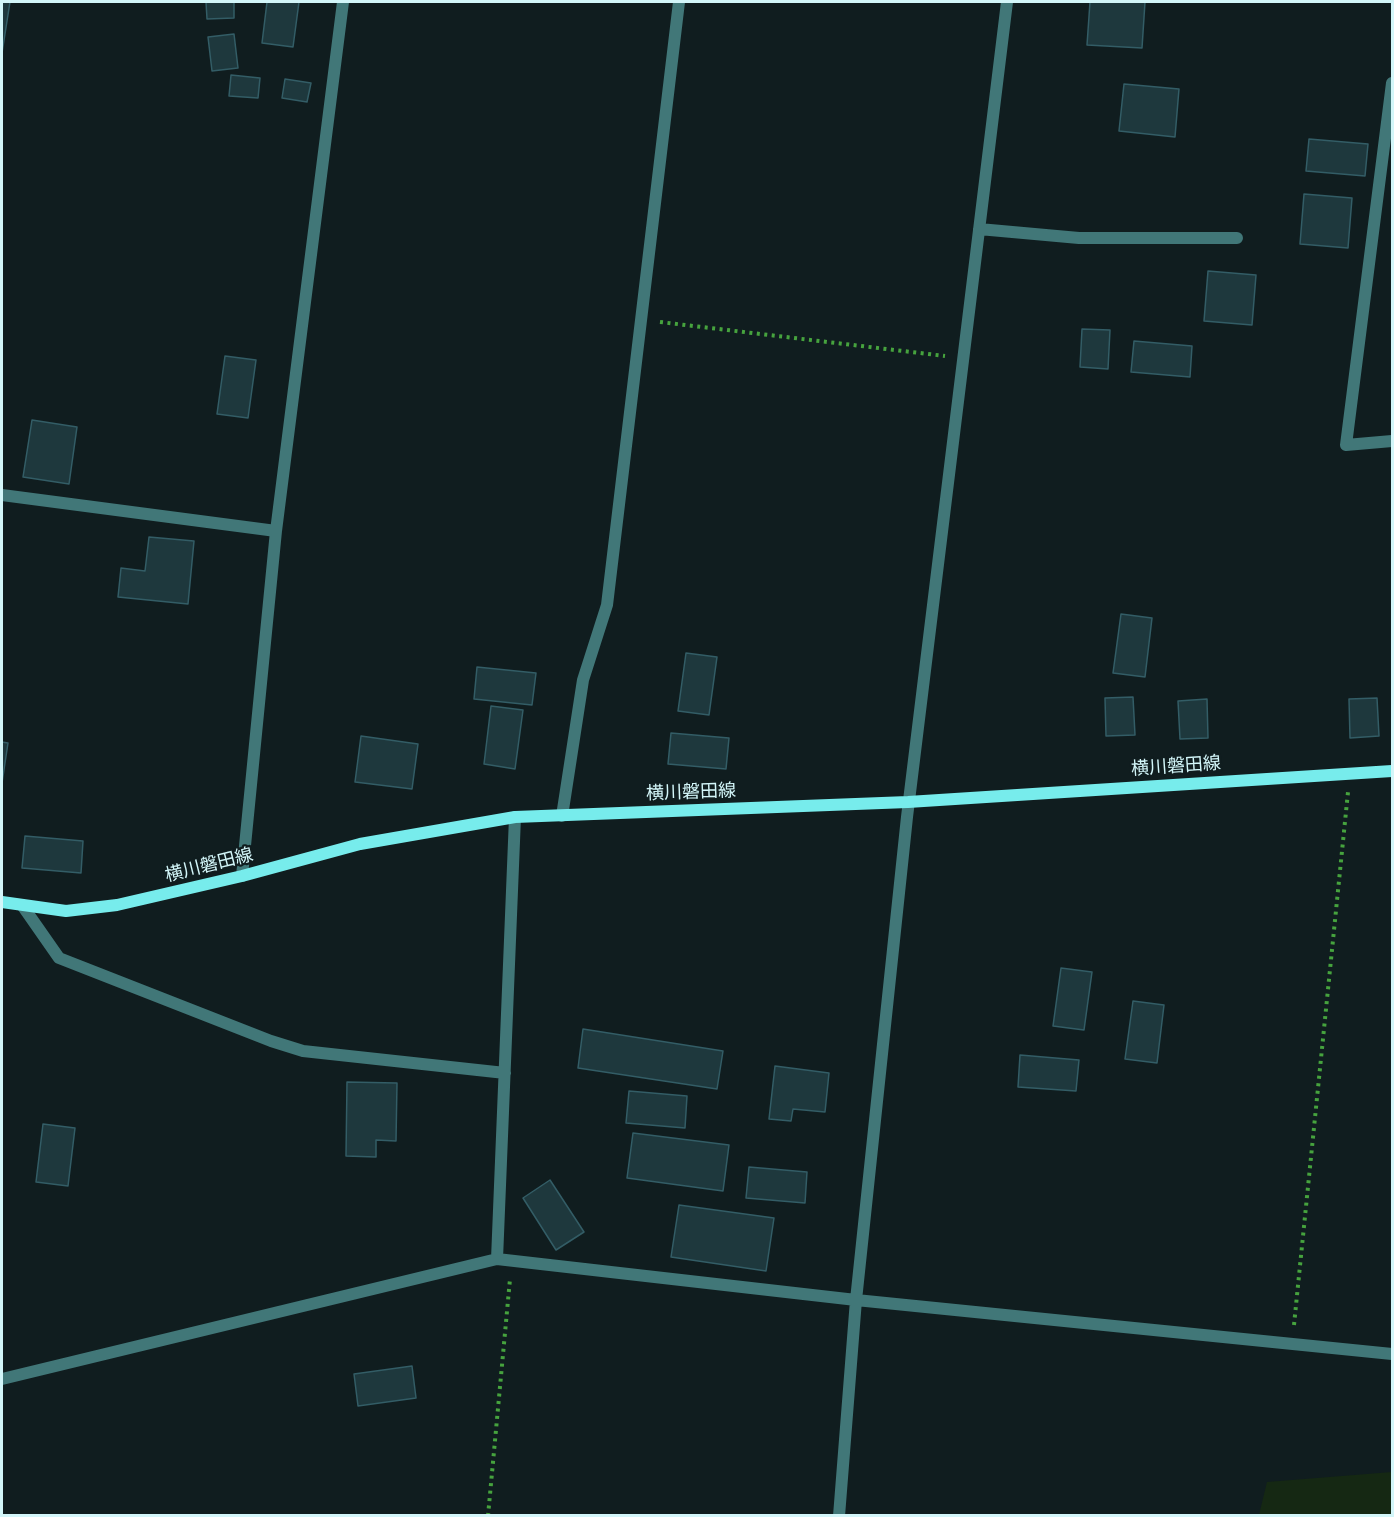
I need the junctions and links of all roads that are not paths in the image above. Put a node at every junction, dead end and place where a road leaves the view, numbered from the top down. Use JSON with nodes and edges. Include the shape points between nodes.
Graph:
{"nodes":[{"id":1,"x":343,"y":2,"type":"edge"},
{"id":2,"x":680,"y":2,"type":"edge"},
{"id":3,"x":1007,"y":2,"type":"edge"},
{"id":4,"x":1392,"y":83,"type":"edge"},
{"id":5,"x":979,"y":229,"type":"junction"},
{"id":6,"x":1237,"y":238,"type":"dead end"},
{"id":7,"x":1392,"y":441,"type":"edge"},
{"id":8,"x":2,"y":495,"type":"edge"},
{"id":9,"x":276,"y":531,"type":"junction"},
{"id":10,"x":1392,"y":771,"type":"edge"},
{"id":11,"x":908,"y":802,"type":"junction"},
{"id":12,"x":562,"y":816,"type":"junction"},
{"id":13,"x":515,"y":818,"type":"junction"},
{"id":14,"x":242,"y":876,"type":"junction"},
{"id":15,"x":2,"y":902,"type":"edge"},
{"id":16,"x":22,"y":905,"type":"junction"},
{"id":17,"x":505,"y":1073,"type":"junction"},
{"id":18,"x":497,"y":1259,"type":"junction"},
{"id":19,"x":855,"y":1299,"type":"junction"},
{"id":20,"x":1392,"y":1354,"type":"edge"},
{"id":21,"x":2,"y":1378,"type":"edge"},
{"id":22,"x":839,"y":1515,"type":"edge"}],
"edges":[{"from":1,"to":9,"type":"street"},
{"from":2,"to":12,"type":"street","via":[[607,605],[583,680]]},
{"from":3,"to":5,"type":"street"},
{"from":4,"to":7,"type":"street","via":[[1346,445]]},
{"from":5,"to":6,"type":"street","via":[[1079,238]]},
{"from":5,"to":11,"type":"street"},
{"from":8,"to":9,"type":"street"},
{"from":9,"to":14,"type":"street"},
{"from":10,"to":11,"type":"main road","name":"横川磐田線"},
{"from":11,"to":12,"type":"main road","name":"横川磐田線"},
{"from":11,"to":19,"type":"street"},
{"from":12,"to":13,"type":"main road","name":"横川磐田線"},
{"from":13,"to":14,"type":"main road","name":"横川磐田線","via":[[360,844]]},
{"from":13,"to":17,"type":"street"},
{"from":14,"to":16,"type":"main road","name":"横川磐田線","via":[[117,905],[66,911]]},
{"from":15,"to":16,"type":"main road","name":"横川磐田線"},
{"from":16,"to":17,"type":"street","via":[[59,958],[271,1041],[303,1051]]},
{"from":17,"to":18,"type":"street"},
{"from":18,"to":19,"type":"street"},
{"from":18,"to":21,"type":"street"},
{"from":19,"to":20,"type":"street"},
{"from":19,"to":22,"type":"street"}]}
